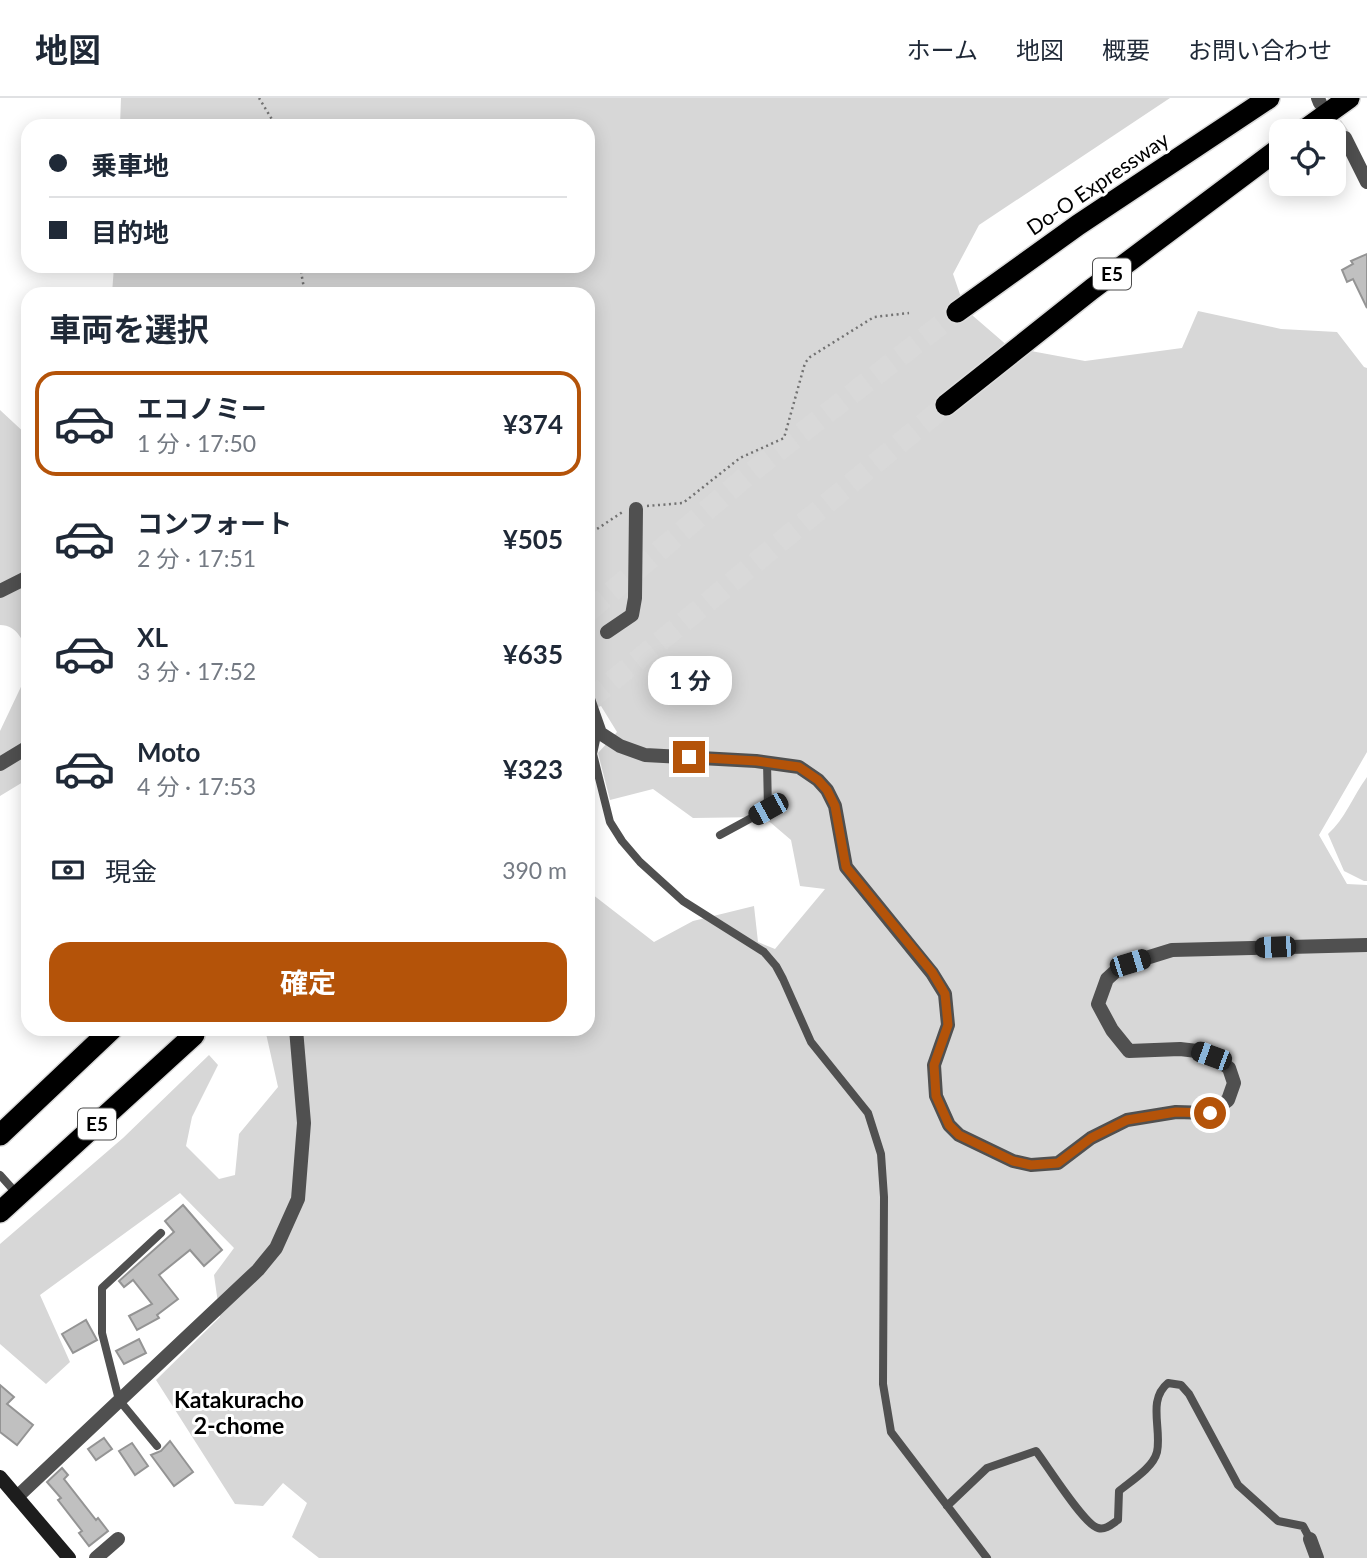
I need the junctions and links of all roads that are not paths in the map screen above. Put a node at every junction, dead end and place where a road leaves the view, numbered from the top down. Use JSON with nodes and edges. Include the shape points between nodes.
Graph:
{"nodes":[{"id":1,"x":1269,"y":98,"type":"edge"},
{"id":2,"x":1349,"y":98,"type":"edge"},
{"id":3,"x":1320,"y":119,"type":"edge"},
{"id":4,"x":1346,"y":140,"type":"tunnel mouth"},
{"id":5,"x":1269,"y":156,"type":"edge"},
{"id":6,"x":1367,"y":182,"type":"edge"},
{"id":7,"x":957,"y":312,"type":"tunnel mouth"},
{"id":8,"x":946,"y":405,"type":"tunnel mouth"},
{"id":9,"x":636,"y":509,"type":"road end"},
{"id":10,"x":21,"y":580,"type":"edge"},
{"id":11,"x":0,"y":591,"type":"edge"},
{"id":12,"x":607,"y":632,"type":"dead end"},
{"id":13,"x":595,"y":719,"type":"edge"},
{"id":14,"x":598,"y":728,"type":"junction"},
{"id":15,"x":595,"y":744,"type":"edge"},
{"id":16,"x":21,"y":751,"type":"edge"},
{"id":17,"x":595,"y":762,"type":"edge"},
{"id":18,"x":767,"y":762,"type":"junction"},
{"id":19,"x":0,"y":764,"type":"edge"},
{"id":20,"x":720,"y":835,"type":"dead end"},
{"id":21,"x":1367,"y":945,"type":"edge"},
{"id":22,"x":105,"y":1036,"type":"edge"},
{"id":23,"x":193,"y":1036,"type":"edge"},
{"id":24,"x":297,"y":1036,"type":"edge"},
{"id":25,"x":0,"y":1135,"type":"edge"},
{"id":26,"x":0,"y":1175,"type":"edge"},
{"id":27,"x":18,"y":1195,"type":"junction"},
{"id":28,"x":0,"y":1212,"type":"edge"},
{"id":29,"x":161,"y":1233,"type":"dead end"},
{"id":30,"x":119,"y":1400,"type":"junction"},
{"id":31,"x":157,"y":1446,"type":"dead end"},
{"id":32,"x":0,"y":1477,"type":"edge"},
{"id":33,"x":17,"y":1497,"type":"junction"},
{"id":34,"x":947,"y":1506,"type":"junction"},
{"id":35,"x":118,"y":1539,"type":"dead end"},
{"id":36,"x":1310,"y":1539,"type":"joint"},
{"id":37,"x":69,"y":1558,"type":"edge"},
{"id":38,"x":96,"y":1558,"type":"edge"},
{"id":39,"x":987,"y":1558,"type":"edge"},
{"id":40,"x":1317,"y":1558,"type":"edge"}],
"edges":[{"from":1,"to":7,"type":"highway","name":"Do-O Expressway"},
{"from":2,"to":3,"type":"highway"},
{"from":4,"to":6,"type":"street"},
{"from":5,"to":8,"type":"highway","number":"E5"},
{"from":9,"to":12,"type":"street","via":[[632,615]]},
{"from":10,"to":11,"type":"street"},
{"from":13,"to":14,"type":"street"},
{"from":14,"to":15,"type":"lane"},
{"from":14,"to":18,"type":"street","via":[[608,740],[645,755]]},
{"from":16,"to":19,"type":"street"},
{"from":17,"to":34,"type":"lane","via":[[611,822],[622,841],[683,901],[764,953],[776,966],[810,1042],[868,1113],[882,1164],[883,1384],[891,1432]]},
{"from":18,"to":20,"type":"lane","via":[[768,809]]},
{"from":18,"to":21,"type":"street","via":[[799,767],[827,790],[835,806],[846,867],[945,994],[948,1025],[934,1065],[936,1096],[949,1125],[970,1142],[1013,1161],[1058,1163],[1091,1138],[1127,1120],[1176,1112],[1210,1113],[1228,1100],[1234,1083],[1229,1069],[1211,1056],[1180,1049],[1129,1051],[1118,1040],[1098,1004],[1107,979],[1117,970],[1172,950]]},
{"from":22,"to":25,"type":"highway"},
{"from":23,"to":27,"type":"highway","number":"E5"},
{"from":24,"to":30,"type":"street","via":[[304,1123],[298,1199],[276,1248]]},
{"from":26,"to":27,"type":"lane"},
{"from":27,"to":28,"type":"highway","number":"E5"},
{"from":29,"to":30,"type":"lane","via":[[102,1288],[102,1333]]},
{"from":30,"to":31,"type":"lane"},
{"from":30,"to":33,"type":"street"},
{"from":32,"to":33,"type":"main road"},
{"from":33,"to":37,"type":"main road"},
{"from":34,"to":36,"type":"lane","via":[[988,1468],[1037,1451],[1086,1521],[1098,1528],[1108,1527],[1118,1520],[1119,1492],[1157,1452],[1157,1400],[1168,1383],[1181,1385],[1189,1394],[1238,1485],[1278,1521],[1303,1527]]},
{"from":34,"to":39,"type":"lane"},
{"from":35,"to":38,"type":"street"},
{"from":36,"to":40,"type":"street"}]}
